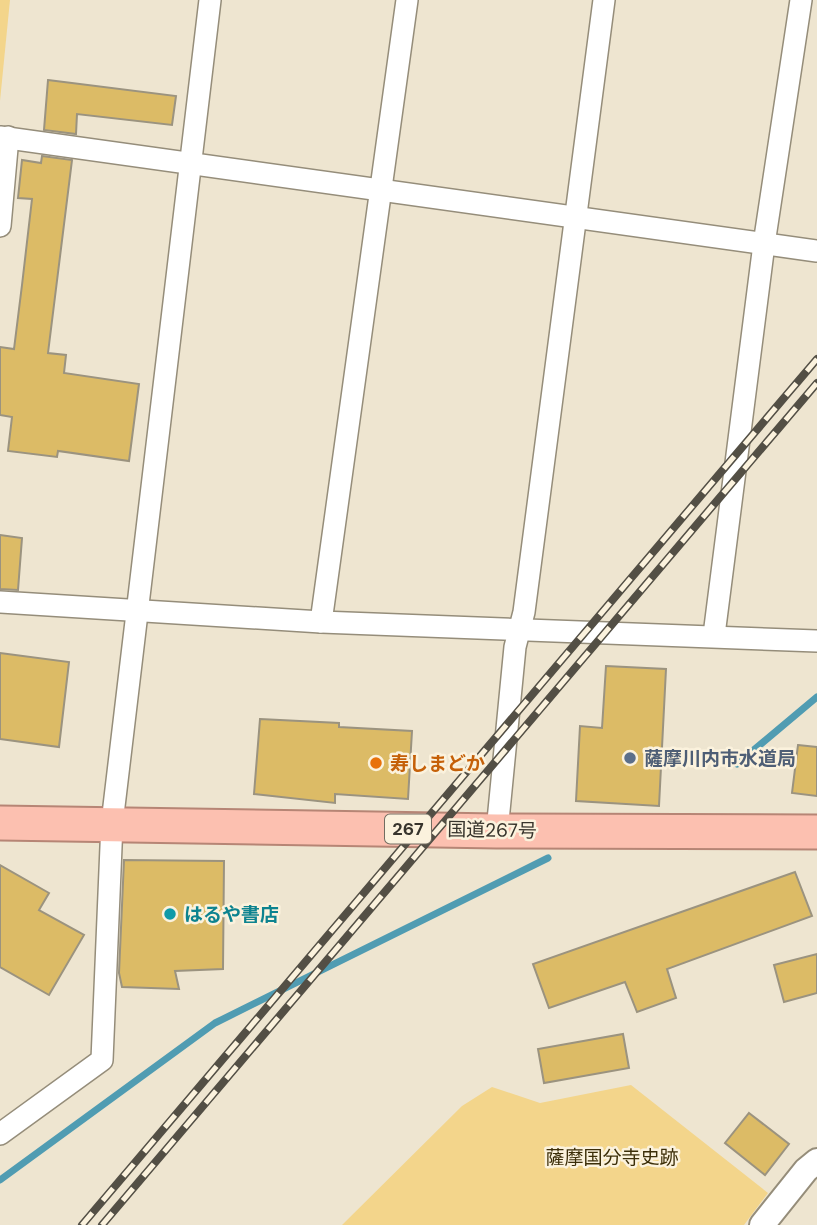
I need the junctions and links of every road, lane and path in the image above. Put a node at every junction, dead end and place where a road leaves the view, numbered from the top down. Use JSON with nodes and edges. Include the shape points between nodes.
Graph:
{"nodes":[{"id":1,"x":210,"y":0,"type":"edge"},
{"id":2,"x":407,"y":0,"type":"edge"},
{"id":3,"x":604,"y":0,"type":"edge"},
{"id":4,"x":801,"y":0,"type":"edge"},
{"id":5,"x":4,"y":137,"type":"edge"},
{"id":6,"x":190,"y":164,"type":"junction"},
{"id":7,"x":381,"y":189,"type":"junction"},
{"id":8,"x":575,"y":217,"type":"junction"},
{"id":9,"x":0,"y":226,"type":"edge"},
{"id":10,"x":764,"y":244,"type":"junction"},
{"id":11,"x":817,"y":251,"type":"edge"},
{"id":12,"x":0,"y":602,"type":"edge"},
{"id":13,"x":138,"y":612,"type":"junction"},
{"id":14,"x":321,"y":622,"type":"junction"},
{"id":15,"x":520,"y":627,"type":"junction"},
{"id":16,"x":715,"y":635,"type":"junction"},
{"id":17,"x":817,"y":641,"type":"edge"},
{"id":18,"x":0,"y":823,"type":"edge"},
{"id":19,"x":112,"y":823,"type":"junction"},
{"id":20,"x":497,"y":831,"type":"junction"},
{"id":21,"x":817,"y":832,"type":"edge"},
{"id":22,"x":0,"y":1134,"type":"edge"},
{"id":23,"x":817,"y":1161,"type":"edge"},
{"id":24,"x":762,"y":1225,"type":"edge"}],
"edges":[{"from":1,"to":6,"type":"street"},
{"from":2,"to":7,"type":"street"},
{"from":3,"to":8,"type":"street"},
{"from":4,"to":10,"type":"street"},
{"from":5,"to":6,"type":"street"},
{"from":5,"to":9,"type":"street"},
{"from":6,"to":7,"type":"street"},
{"from":6,"to":13,"type":"street"},
{"from":7,"to":8,"type":"street"},
{"from":7,"to":14,"type":"street"},
{"from":8,"to":10,"type":"street"},
{"from":8,"to":15,"type":"street"},
{"from":10,"to":11,"type":"street"},
{"from":10,"to":16,"type":"street"},
{"from":12,"to":13,"type":"street"},
{"from":13,"to":14,"type":"street"},
{"from":13,"to":19,"type":"street"},
{"from":14,"to":15,"type":"street"},
{"from":15,"to":16,"type":"street"},
{"from":15,"to":20,"type":"street"},
{"from":16,"to":17,"type":"street"},
{"from":18,"to":19,"type":"highway","name":"国道267号","number":"267"},
{"from":19,"to":20,"type":"highway","name":"国道267号","number":"267"},
{"from":19,"to":22,"type":"street","via":[[102,1060]]},
{"from":20,"to":21,"type":"highway","name":"国道267号","number":"267"},
{"from":23,"to":24,"type":"street"}]}
